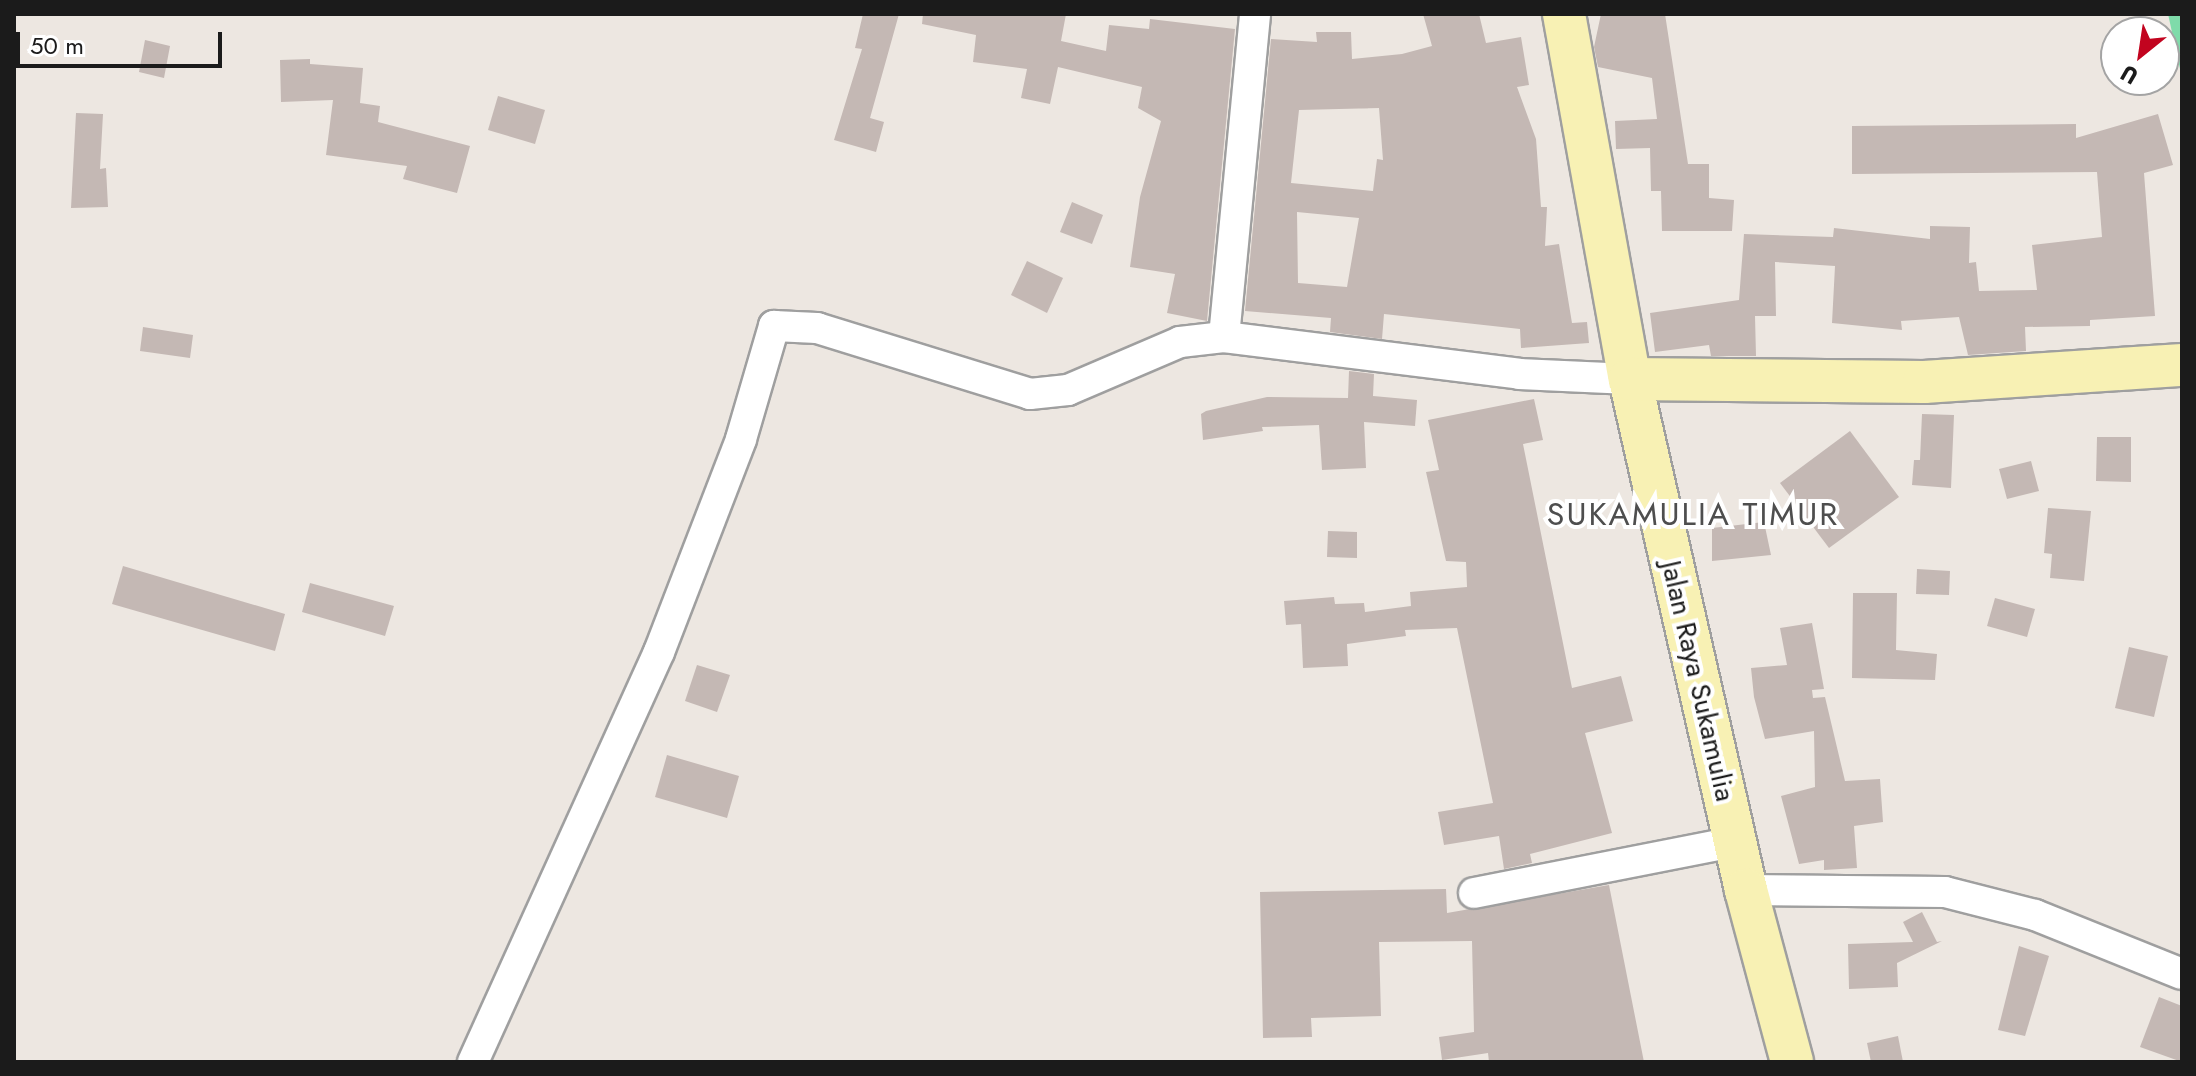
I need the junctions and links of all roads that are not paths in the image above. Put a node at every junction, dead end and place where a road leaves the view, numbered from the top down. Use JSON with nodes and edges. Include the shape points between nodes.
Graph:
{"nodes":[{"id":1,"x":1255,"y":14,"type":"edge"},
{"id":2,"x":1564,"y":14,"type":"edge"},
{"id":3,"x":1224,"y":337,"type":"junction"},
{"id":4,"x":2182,"y":365,"type":"edge"},
{"id":5,"x":1630,"y":379,"type":"junction"},
{"id":6,"x":1735,"y":842,"type":"junction"},
{"id":7,"x":1746,"y":890,"type":"junction"},
{"id":8,"x":1474,"y":893,"type":"dead end"},
{"id":9,"x":2182,"y":974,"type":"edge"},
{"id":10,"x":473,"y":1062,"type":"edge"},
{"id":11,"x":1792,"y":1062,"type":"edge"}],
"edges":[{"from":1,"to":3,"type":"street"},
{"from":2,"to":5,"type":"main road","name":"Jalan Raya Sukamulia"},
{"from":3,"to":5,"type":"street","via":[[1519,374]]},
{"from":3,"to":10,"type":"street","via":[[1180,342],[1046,395],[817,328],[774,326],[741,439],[659,652]]},
{"from":4,"to":5,"type":"main road","via":[[1924,382]]},
{"from":5,"to":6,"type":"main road","name":"Jalan Raya Sukamulia"},
{"from":6,"to":7,"type":"main road","name":"Jalan Raya Sukamulia"},
{"from":6,"to":8,"type":"street"},
{"from":7,"to":9,"type":"street","via":[[1945,892],[2035,915]]},
{"from":7,"to":11,"type":"main road","name":"Jalan Raya Sukamulia"}]}
